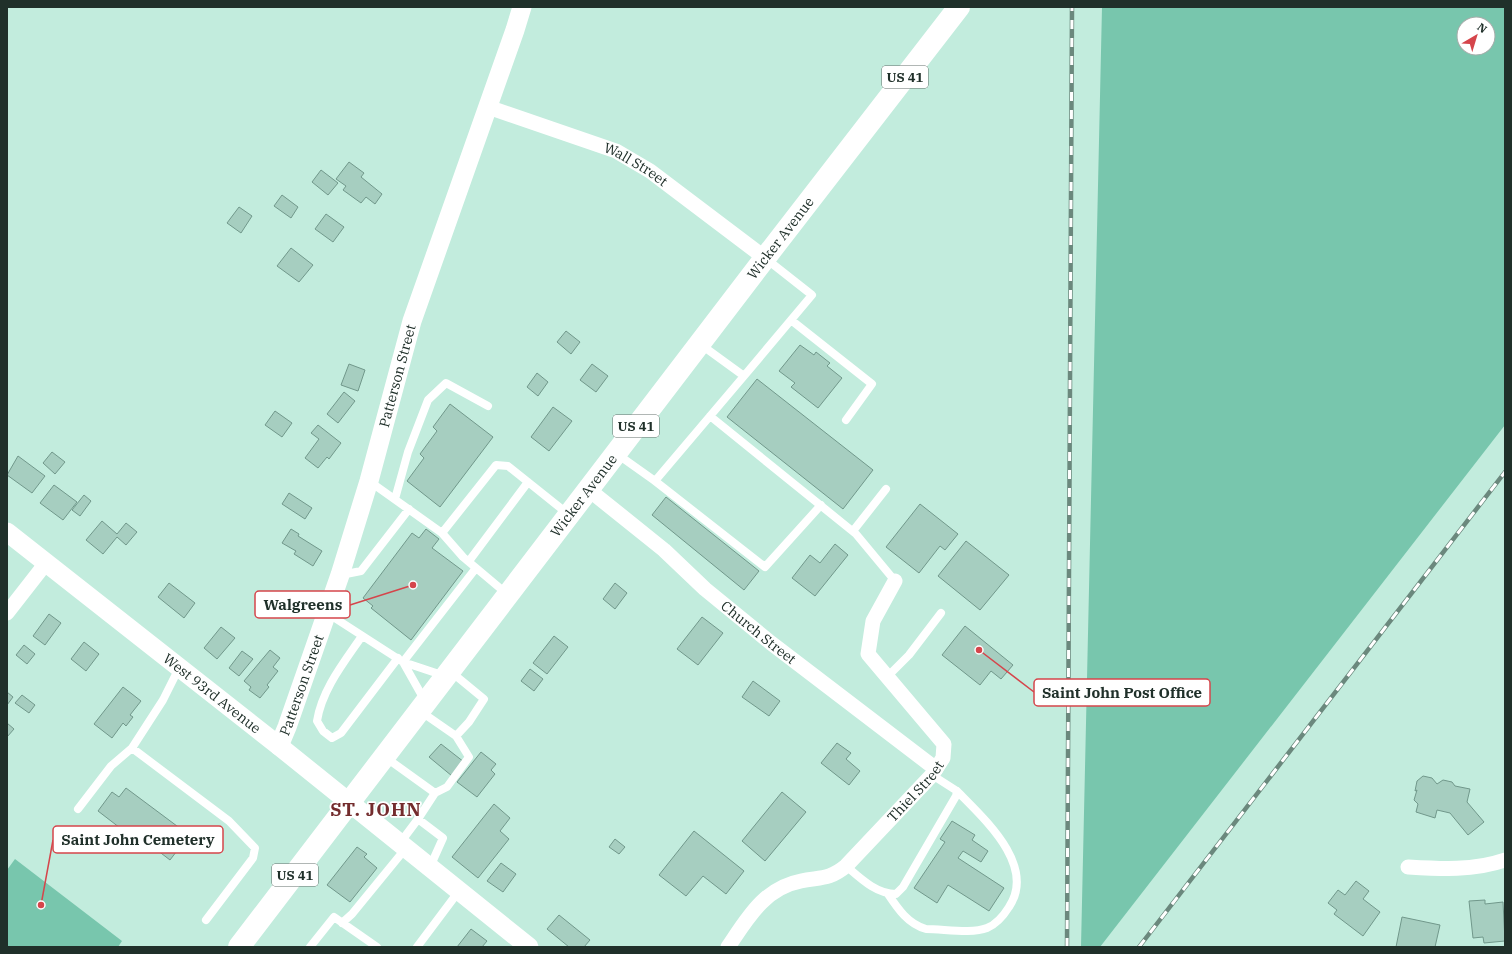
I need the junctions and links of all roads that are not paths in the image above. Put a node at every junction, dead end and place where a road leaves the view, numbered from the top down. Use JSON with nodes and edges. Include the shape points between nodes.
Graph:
{"nodes":[{"id":1,"x":522,"y":7,"type":"edge"},
{"id":2,"x":959,"y":7,"type":"edge"},
{"id":3,"x":488,"y":107,"type":"junction"},
{"id":4,"x":764,"y":258,"type":"junction"},
{"id":5,"x":791,"y":320,"type":"junction"},
{"id":6,"x":699,"y":343,"type":"junction"},
{"id":7,"x":744,"y":376,"type":"junction"},
{"id":8,"x":488,"y":406,"type":"dead end"},
{"id":9,"x":710,"y":416,"type":"junction"},
{"id":10,"x":846,"y":420,"type":"dead end"},
{"id":11,"x":616,"y":453,"type":"junction"},
{"id":12,"x":369,"y":481,"type":"junction"},
{"id":13,"x":655,"y":481,"type":"junction"},
{"id":14,"x":528,"y":482,"type":"junction"},
{"id":15,"x":588,"y":489,"type":"junction"},
{"id":16,"x":886,"y":489,"type":"dead end"},
{"id":17,"x":395,"y":499,"type":"junction"},
{"id":18,"x":821,"y":505,"type":"junction"},
{"id":19,"x":409,"y":509,"type":"junction"},
{"id":20,"x":568,"y":514,"type":"junction"},
{"id":21,"x":853,"y":531,"type":"junction"},
{"id":22,"x":7,"y":532,"type":"edge"},
{"id":23,"x":442,"y":533,"type":"junction"},
{"id":24,"x":469,"y":561,"type":"junction"},
{"id":25,"x":46,"y":563,"type":"junction"},
{"id":26,"x":476,"y":568,"type":"junction"},
{"id":27,"x":340,"y":575,"type":"junction"},
{"id":28,"x":894,"y":581,"type":"joint"},
{"id":29,"x":508,"y":594,"type":"junction"},
{"id":30,"x":7,"y":613,"type":"edge"},
{"id":31,"x":327,"y":613,"type":"junction"},
{"id":32,"x":941,"y":614,"type":"dead end"},
{"id":33,"x":362,"y":636,"type":"junction"},
{"id":34,"x":400,"y":660,"type":"junction"},
{"id":35,"x":179,"y":668,"type":"junction"},
{"id":36,"x":448,"y":673,"type":"junction"},
{"id":37,"x":887,"y":677,"type":"junction"},
{"id":38,"x":423,"y":706,"type":"junction"},
{"id":39,"x":456,"y":736,"type":"junction"},
{"id":40,"x":279,"y":746,"type":"junction"},
{"id":41,"x":132,"y":748,"type":"junction"},
{"id":42,"x":385,"y":757,"type":"junction"},
{"id":43,"x":934,"y":772,"type":"junction"},
{"id":44,"x":957,"y":791,"type":"junction"},
{"id":45,"x":435,"y":793,"type":"junction"},
{"id":46,"x":350,"y":803,"type":"junction"},
{"id":47,"x":78,"y":809,"type":"dead end"},
{"id":48,"x":418,"y":819,"type":"junction"},
{"id":49,"x":403,"y":845,"type":"junction"},
{"id":50,"x":1505,"y":860,"type":"edge"},
{"id":51,"x":846,"y":866,"type":"junction"},
{"id":52,"x":430,"y":867,"type":"junction"},
{"id":53,"x":1408,"y":867,"type":"dead end"},
{"id":54,"x":459,"y":891,"type":"junction"},
{"id":55,"x":888,"y":894,"type":"junction"},
{"id":56,"x":206,"y":920,"type":"dead end"},
{"id":57,"x":342,"y":923,"type":"junction"},
{"id":58,"x":239,"y":947,"type":"edge"},
{"id":59,"x":310,"y":947,"type":"edge"},
{"id":60,"x":377,"y":947,"type":"edge"},
{"id":61,"x":417,"y":947,"type":"edge"},
{"id":62,"x":529,"y":947,"type":"edge"},
{"id":63,"x":728,"y":947,"type":"edge"}],
"edges":[{"from":1,"to":3,"type":"street","name":"Patterson Street"},
{"from":2,"to":4,"type":"highway","name":"Wicker Avenue","number":"US 41"},
{"from":3,"to":4,"type":"street","name":"Wall Street","via":[[616,151],[650,171]]},
{"from":3,"to":12,"type":"street","name":"Patterson Street","via":[[412,321]]},
{"from":4,"to":5,"type":"lane","via":[[812,295]]},
{"from":4,"to":6,"type":"highway","name":"Wicker Avenue","number":"US 41"},
{"from":5,"to":7,"type":"lane"},
{"from":5,"to":10,"type":"lane","via":[[872,384]]},
{"from":6,"to":7,"type":"lane"},
{"from":6,"to":11,"type":"highway","name":"Wicker Avenue","number":"US 41"},
{"from":7,"to":9,"type":"lane"},
{"from":8,"to":17,"type":"lane","via":[[446,383],[428,400],[408,452]]},
{"from":9,"to":13,"type":"lane"},
{"from":9,"to":18,"type":"lane"},
{"from":11,"to":13,"type":"lane"},
{"from":11,"to":15,"type":"highway","name":"Wicker Avenue","number":"US 41"},
{"from":12,"to":17,"type":"lane"},
{"from":12,"to":27,"type":"street","name":"Patterson Street"},
{"from":13,"to":18,"type":"lane","via":[[765,567]]},
{"from":14,"to":20,"type":"lane"},
{"from":14,"to":23,"type":"lane","via":[[508,466],[496,465]]},
{"from":14,"to":24,"type":"lane"},
{"from":15,"to":20,"type":"highway","name":"Wicker Avenue","number":"US 41"},
{"from":15,"to":43,"type":"street","name":"Church Street","via":[[664,550],[705,589],[771,643]]},
{"from":16,"to":21,"type":"lane"},
{"from":17,"to":19,"type":"lane"},
{"from":18,"to":21,"type":"lane"},
{"from":19,"to":23,"type":"lane"},
{"from":19,"to":27,"type":"lane","via":[[361,571]]},
{"from":20,"to":29,"type":"highway","name":"Wicker Avenue","number":"US 41"},
{"from":21,"to":28,"type":"lane"},
{"from":22,"to":25,"type":"street","name":"West 93rd Avenue"},
{"from":23,"to":24,"type":"lane"},
{"from":24,"to":26,"type":"lane"},
{"from":25,"to":30,"type":"street"},
{"from":25,"to":35,"type":"street","name":"West 93rd Avenue"},
{"from":26,"to":29,"type":"lane"},
{"from":26,"to":34,"type":"lane"},
{"from":27,"to":31,"type":"street","name":"Patterson Street"},
{"from":28,"to":37,"type":"street","name":"Thiel Street","via":[[873,621],[868,654]]},
{"from":29,"to":36,"type":"highway","name":"Wicker Avenue","number":"US 41"},
{"from":31,"to":33,"type":"lane"},
{"from":31,"to":40,"type":"street","name":"Patterson Street","via":[[288,727]]},
{"from":32,"to":37,"type":"lane","via":[[909,655]]},
{"from":33,"to":34,"type":"lane"},
{"from":33,"to":34,"type":"lane","via":[[334,678],[318,710],[317,721],[323,731],[332,738],[341,733]]},
{"from":34,"to":36,"type":"lane"},
{"from":34,"to":38,"type":"lane"},
{"from":35,"to":40,"type":"street","name":"West 93rd Avenue"},
{"from":35,"to":41,"type":"lane","via":[[163,700]]},
{"from":36,"to":38,"type":"highway","name":"Wicker Avenue","number":"US 41"},
{"from":36,"to":39,"type":"lane","via":[[484,700]]},
{"from":37,"to":43,"type":"street","name":"Thiel Street","via":[[944,744],[943,758]]},
{"from":38,"to":39,"type":"lane"},
{"from":38,"to":42,"type":"highway","name":"Wicker Avenue","number":"US 41"},
{"from":39,"to":45,"type":"lane","via":[[469,757],[457,776]]},
{"from":40,"to":46,"type":"street","name":"West 93rd Avenue"},
{"from":41,"to":47,"type":"lane","via":[[111,766]]},
{"from":41,"to":56,"type":"lane","via":[[229,821],[255,848],[253,858]]},
{"from":42,"to":45,"type":"lane"},
{"from":42,"to":46,"type":"highway","name":"Wicker Avenue","number":"US 41"},
{"from":43,"to":44,"type":"lane"},
{"from":43,"to":51,"type":"street","name":"Thiel Street"},
{"from":44,"to":55,"type":"lane","via":[[903,886],[896,894]]},
{"from":44,"to":55,"type":"lane","via":[[989,824],[1015,865],[1017,884],[1012,902],[1002,917],[988,928],[973,931],[926,929],[900,914]]},
{"from":45,"to":48,"type":"lane"},
{"from":46,"to":49,"type":"street","name":"West 93rd Avenue"},
{"from":46,"to":58,"type":"highway","name":"Wicker Avenue","number":"US 41"},
{"from":48,"to":49,"type":"lane"},
{"from":48,"to":52,"type":"lane","via":[[443,838]]},
{"from":49,"to":52,"type":"street","name":"West 93rd Avenue"},
{"from":49,"to":57,"type":"lane","via":[[352,914]]},
{"from":50,"to":53,"type":"street","via":[[1461,870]]},
{"from":51,"to":55,"type":"lane","via":[[868,885]]},
{"from":51,"to":63,"type":"street","name":"Thiel Street","via":[[836,875],[800,881],[781,887],[767,896],[755,906]]},
{"from":52,"to":54,"type":"street","name":"West 93rd Avenue"},
{"from":54,"to":61,"type":"lane"},
{"from":54,"to":62,"type":"street","name":"West 93rd Avenue"},
{"from":57,"to":59,"type":"lane","via":[[334,917]]},
{"from":57,"to":60,"type":"lane"}]}
